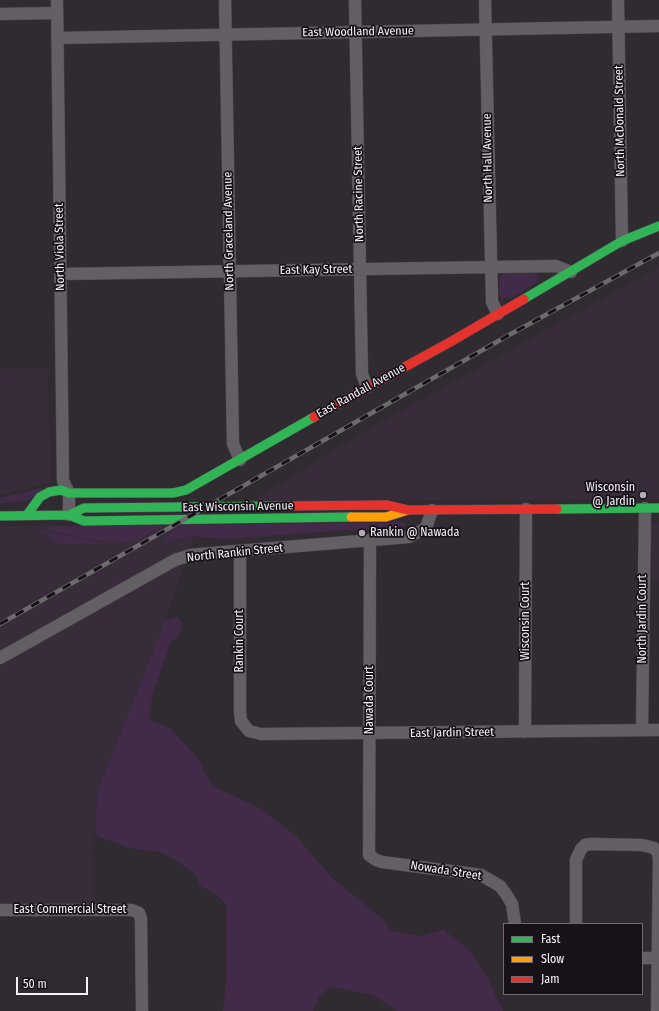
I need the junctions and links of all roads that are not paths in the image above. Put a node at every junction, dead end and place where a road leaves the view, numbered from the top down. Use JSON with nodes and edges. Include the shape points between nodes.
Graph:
{"nodes":[{"id":1,"x":57,"y":0,"type":"edge"},
{"id":2,"x":225,"y":0,"type":"edge"},
{"id":3,"x":355,"y":0,"type":"edge"},
{"id":4,"x":485,"y":0,"type":"edge"},
{"id":5,"x":618,"y":0,"type":"edge"},
{"id":6,"x":57,"y":13,"type":"junction"},
{"id":7,"x":0,"y":14,"type":"edge"},
{"id":8,"x":659,"y":26,"type":"edge"},
{"id":9,"x":619,"y":27,"type":"junction"},
{"id":10,"x":486,"y":30,"type":"junction"},
{"id":11,"x":356,"y":32,"type":"junction"},
{"id":12,"x":226,"y":35,"type":"junction"},
{"id":13,"x":58,"y":38,"type":"junction"},
{"id":14,"x":659,"y":226,"type":"edge"},
{"id":15,"x":622,"y":241,"type":"junction"},
{"id":16,"x":491,"y":267,"type":"junction"},
{"id":17,"x":360,"y":269,"type":"junction"},
{"id":18,"x":230,"y":271,"type":"junction"},
{"id":19,"x":571,"y":272,"type":"junction"},
{"id":20,"x":61,"y":274,"type":"junction"},
{"id":21,"x":498,"y":314,"type":"junction"},
{"id":22,"x":367,"y":387,"type":"junction"},
{"id":23,"x":240,"y":460,"type":"junction"},
{"id":24,"x":63,"y":481,"type":"junction"},
{"id":25,"x":49,"y":492,"type":"junction"},
{"id":26,"x":69,"y":493,"type":"junction"},
{"id":27,"x":644,"y":508,"type":"junction"},
{"id":28,"x":659,"y":508,"type":"edge"},
{"id":29,"x":526,"y":509,"type":"junction"},
{"id":30,"x":432,"y":510,"type":"junction"},
{"id":31,"x":27,"y":515,"type":"junction"},
{"id":32,"x":69,"y":515,"type":"junction"},
{"id":33,"x":0,"y":516,"type":"edge"},
{"id":34,"x":370,"y":541,"type":"junction"},
{"id":35,"x":240,"y":551,"type":"junction"},
{"id":36,"x":0,"y":658,"type":"edge"},
{"id":37,"x":247,"y":729,"type":"joint"},
{"id":38,"x":642,"y":730,"type":"junction"},
{"id":39,"x":659,"y":730,"type":"edge"},
{"id":40,"x":525,"y":732,"type":"junction"},
{"id":41,"x":370,"y":734,"type":"junction"},
{"id":42,"x":373,"y":858,"type":"joint"},
{"id":43,"x":0,"y":910,"type":"edge"},
{"id":44,"x":515,"y":923,"type":"edge"},
{"id":45,"x":576,"y":923,"type":"edge"},
{"id":46,"x":643,"y":958,"type":"edge"},
{"id":47,"x":658,"y":958,"type":"edge"},
{"id":48,"x":142,"y":1011,"type":"edge"},
{"id":49,"x":657,"y":1011,"type":"edge"}],
"edges":[{"from":1,"to":6,"type":"street","name":"North Viola Street"},
{"from":2,"to":12,"type":"street","name":"North Graceland Avenue"},
{"from":3,"to":11,"type":"street","name":"North Racine Street"},
{"from":4,"to":10,"type":"street","name":"North Hall Avenue"},
{"from":5,"to":9,"type":"street","name":"North McDonald Street"},
{"from":6,"to":7,"type":"street"},
{"from":6,"to":13,"type":"street","name":"North Viola Street"},
{"from":8,"to":9,"type":"street","name":"East Woodland Avenue"},
{"from":9,"to":10,"type":"street","name":"East Woodland Avenue"},
{"from":9,"to":15,"type":"street","name":"North McDonald Street"},
{"from":10,"to":11,"type":"street","name":"East Woodland Avenue"},
{"from":10,"to":16,"type":"street","name":"North Hall Avenue"},
{"from":11,"to":12,"type":"street","name":"East Woodland Avenue"},
{"from":11,"to":17,"type":"street","name":"North Racine Street"},
{"from":12,"to":13,"type":"street","name":"East Woodland Avenue"},
{"from":12,"to":18,"type":"street","name":"North Graceland Avenue"},
{"from":13,"to":20,"type":"street","name":"North Viola Street"},
{"from":14,"to":15,"type":"street","name":"East Randall Avenue"},
{"from":15,"to":19,"type":"street","name":"East Randall Avenue"},
{"from":16,"to":17,"type":"street","name":"East Kay Street"},
{"from":16,"to":19,"type":"street","name":"East Kay Street","via":[[556,266]]},
{"from":16,"to":21,"type":"street","name":"North Hall Avenue","via":[[492,302]]},
{"from":17,"to":18,"type":"street","name":"East Kay Street"},
{"from":17,"to":22,"type":"street","name":"North Racine Street","via":[[362,374]]},
{"from":18,"to":20,"type":"street","name":"East Kay Street"},
{"from":18,"to":23,"type":"street","name":"North Graceland Avenue","via":[[233,444]]},
{"from":19,"to":21,"type":"street","name":"East Randall Avenue"},
{"from":20,"to":24,"type":"street","name":"North Viola Street"},
{"from":21,"to":22,"type":"street","name":"East Randall Avenue"},
{"from":22,"to":23,"type":"street","name":"East Randall Avenue"},
{"from":23,"to":26,"type":"street","name":"East Randall Avenue","via":[[186,490],[173,493]]},
{"from":24,"to":25,"type":"street"},
{"from":24,"to":26,"type":"street","name":"North Viola Street"},
{"from":25,"to":26,"type":"street","name":"East Randall Avenue","via":[[61,490]]},
{"from":25,"to":31,"type":"street","via":[[40,497]]},
{"from":26,"to":32,"type":"street"},
{"from":27,"to":28,"type":"street","name":"East Wisconsin Avenue"},
{"from":27,"to":29,"type":"street","name":"East Wisconsin Avenue"},
{"from":27,"to":38,"type":"street","name":"North Jardin Court"},
{"from":29,"to":30,"type":"street","name":"East Wisconsin Avenue"},
{"from":29,"to":40,"type":"street","name":"Wisconsin Court"},
{"from":30,"to":32,"type":"street","name":"East Wisconsin Avenue","via":[[408,510],[386,517],[84,521]]},
{"from":30,"to":34,"type":"street","name":"North Rankin Street","via":[[426,528],[417,534]]},
{"from":31,"to":32,"type":"street","name":"East Wisconsin Avenue"},
{"from":31,"to":33,"type":"street","name":"East Wisconsin Avenue"},
{"from":34,"to":35,"type":"street","name":"North Rankin Street"},
{"from":34,"to":41,"type":"street","name":"Nawada Court"},
{"from":35,"to":36,"type":"street","name":"North Rankin Street","via":[[199,554],[175,560]]},
{"from":35,"to":37,"type":"street","name":"Rankin Court","via":[[240,712],[241,721]]},
{"from":37,"to":41,"type":"street","name":"East Jardin Street","via":[[261,734]]},
{"from":38,"to":39,"type":"street","name":"East Jardin Street"},
{"from":38,"to":40,"type":"street","name":"East Jardin Street"},
{"from":40,"to":41,"type":"street","name":"East Jardin Street"},
{"from":41,"to":42,"type":"street","name":"Nawada Court","via":[[368,850]]},
{"from":42,"to":44,"type":"street","name":"Nowada Street","via":[[382,862],[481,875],[500,886],[506,894],[512,904]]},
{"from":43,"to":48,"type":"street","name":"East Commercial Street","via":[[132,910],[139,913]]},
{"from":45,"to":47,"type":"street","via":[[576,860],[581,849],[591,844],[649,845],[658,853],[659,860]]},
{"from":46,"to":47,"type":"street"},
{"from":47,"to":49,"type":"street"}]}
